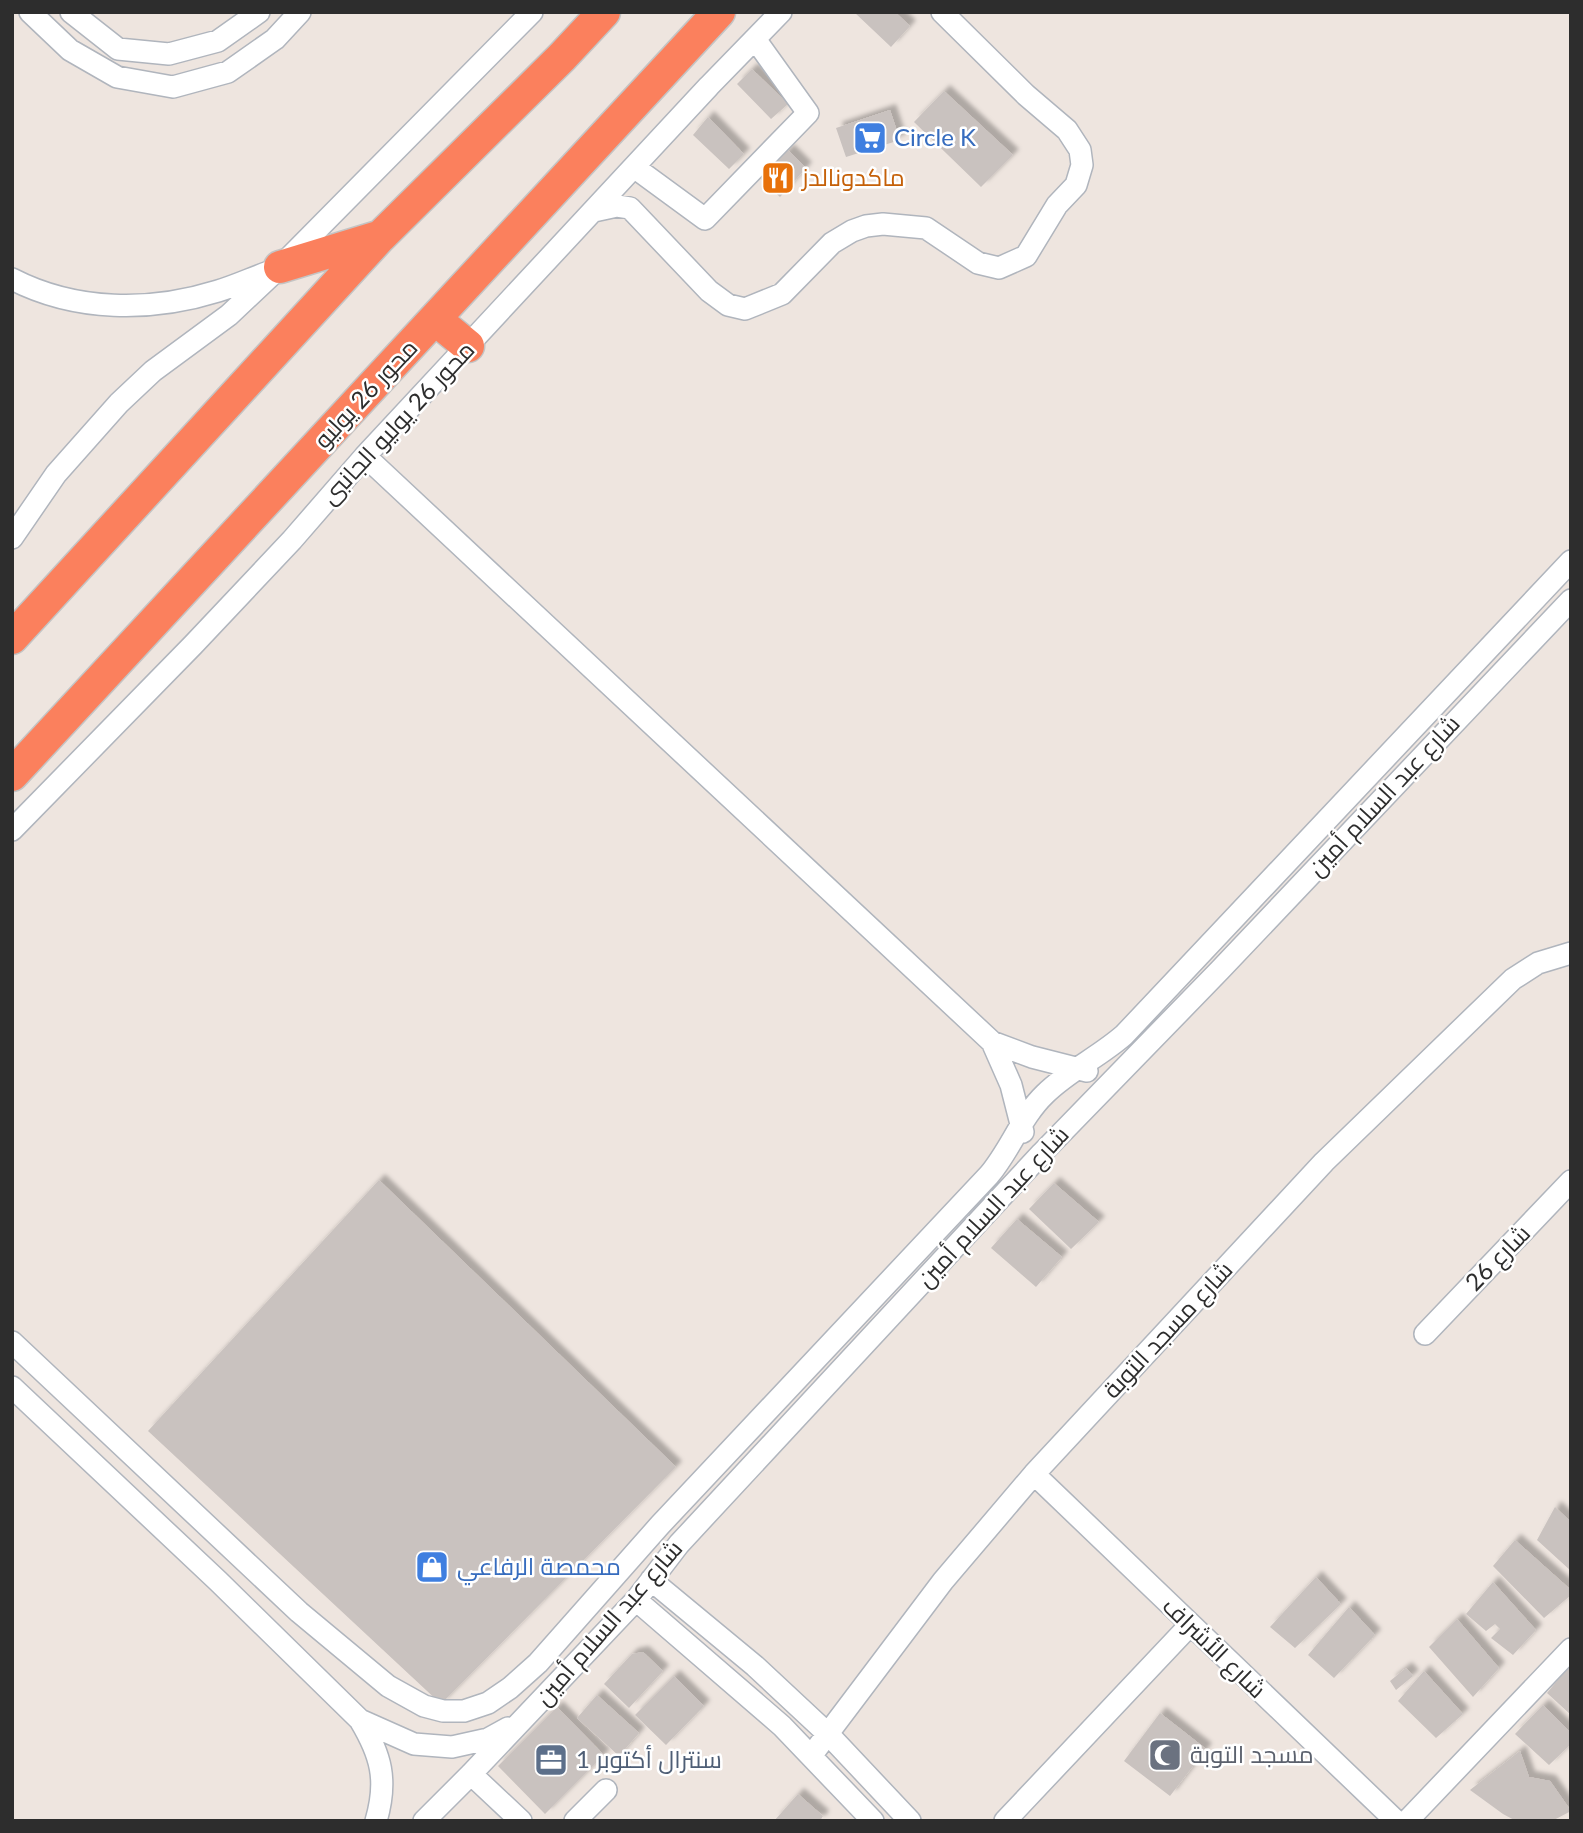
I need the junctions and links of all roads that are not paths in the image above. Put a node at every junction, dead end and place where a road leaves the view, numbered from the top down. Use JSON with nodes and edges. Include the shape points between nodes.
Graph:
{"nodes":[{"id":1,"x":30,"y":12,"type":"edge"},
{"id":2,"x":71,"y":12,"type":"edge"},
{"id":3,"x":259,"y":12,"type":"edge"},
{"id":4,"x":300,"y":12,"type":"edge"},
{"id":5,"x":532,"y":12,"type":"edge"},
{"id":6,"x":604,"y":12,"type":"edge"},
{"id":7,"x":719,"y":12,"type":"edge"},
{"id":8,"x":781,"y":12,"type":"edge"},
{"id":9,"x":942,"y":12,"type":"edge"},
{"id":10,"x":755,"y":39,"type":"junction"},
{"id":11,"x":634,"y":167,"type":"junction"},
{"id":12,"x":594,"y":211,"type":"junction"},
{"id":13,"x":380,"y":237,"type":"junction"},
{"id":14,"x":280,"y":267,"type":"junction"},
{"id":15,"x":12,"y":279,"type":"edge"},
{"id":16,"x":435,"y":319,"type":"junction"},
{"id":17,"x":468,"y":346,"type":"junction"},
{"id":18,"x":365,"y":456,"type":"junction"},
{"id":19,"x":12,"y":538,"type":"edge"},
{"id":20,"x":1571,"y":561,"type":"edge"},
{"id":21,"x":1571,"y":600,"type":"edge"},
{"id":22,"x":12,"y":638,"type":"edge"},
{"id":23,"x":12,"y":775,"type":"edge"},
{"id":24,"x":1361,"y":783,"type":"junction"},
{"id":25,"x":1378,"y":802,"type":"junction"},
{"id":26,"x":12,"y":830,"type":"edge"},
{"id":27,"x":1571,"y":953,"type":"edge"},
{"id":28,"x":992,"y":1042,"type":"junction"},
{"id":29,"x":1077,"y":1069,"type":"junction"},
{"id":30,"x":1099,"y":1095,"type":"junction"},
{"id":31,"x":1021,"y":1123,"type":"junction"},
{"id":32,"x":1042,"y":1153,"type":"junction"},
{"id":33,"x":1571,"y":1181,"type":"edge"},
{"id":34,"x":1425,"y":1334,"type":"dead end"},
{"id":35,"x":12,"y":1342,"type":"edge"},
{"id":36,"x":12,"y":1387,"type":"edge"},
{"id":37,"x":87,"y":1412,"type":"junction"},
{"id":38,"x":63,"y":1435,"type":"junction"},
{"id":39,"x":1034,"y":1474,"type":"junction"},
{"id":40,"x":241,"y":1557,"type":"junction"},
{"id":41,"x":651,"y":1580,"type":"junction"},
{"id":42,"x":219,"y":1582,"type":"junction"},
{"id":43,"x":636,"y":1600,"type":"junction"},
{"id":44,"x":1190,"y":1625,"type":"junction"},
{"id":45,"x":1571,"y":1649,"type":"edge"},
{"id":46,"x":525,"y":1718,"type":"junction"},
{"id":47,"x":360,"y":1720,"type":"junction"},
{"id":48,"x":829,"y":1735,"type":"junction"},
{"id":49,"x":811,"y":1756,"type":"junction"},
{"id":50,"x":471,"y":1774,"type":"junction"},
{"id":51,"x":606,"y":1790,"type":"dead end"},
{"id":52,"x":376,"y":1821,"type":"edge"},
{"id":53,"x":424,"y":1821,"type":"edge"},
{"id":54,"x":521,"y":1821,"type":"edge"},
{"id":55,"x":575,"y":1821,"type":"edge"},
{"id":56,"x":873,"y":1821,"type":"edge"},
{"id":57,"x":910,"y":1821,"type":"edge"},
{"id":58,"x":1005,"y":1821,"type":"edge"},
{"id":59,"x":1396,"y":1821,"type":"edge"},
{"id":60,"x":1407,"y":1821,"type":"edge"}],
"edges":[{"from":1,"to":4,"type":"street","via":[[70,50],[117,77],[173,87],[228,72],[275,39]]},
{"from":2,"to":3,"type":"street","via":[[118,49],[169,54],[218,41]]},
{"from":5,"to":14,"type":"street"},
{"from":6,"to":13,"type":"highway"},
{"from":7,"to":16,"type":"highway","name":"محور 26 يوليو"},
{"from":8,"to":10,"type":"street","name":"محور 26 يوليو الجانبى"},
{"from":9,"to":12,"type":"street","via":[[1067,130],[1080,150],[1082,165],[1076,185],[1057,205],[1026,256],[999,268],[978,262],[926,228],[866,226],[832,243],[782,294],[745,309],[728,305],[709,291],[630,208]]},
{"from":10,"to":11,"type":"street","name":"محور 26 يوليو الجانبى"},
{"from":10,"to":11,"type":"street","via":[[808,113],[705,219]]},
{"from":11,"to":12,"type":"street","name":"محور 26 يوليو الجانبى"},
{"from":12,"to":17,"type":"street","name":"محور 26 يوليو الجانبى"},
{"from":13,"to":14,"type":"highway"},
{"from":13,"to":22,"type":"highway"},
{"from":14,"to":15,"type":"street","via":[[176,302],[122,307],[72,300]]},
{"from":14,"to":19,"type":"street","via":[[229,315],[119,403],[56,474]]},
{"from":16,"to":17,"type":"highway"},
{"from":16,"to":23,"type":"highway","name":"محور 26 يوليو"},
{"from":17,"to":18,"type":"street","name":"محور 26 يوليو الجانبى"},
{"from":18,"to":26,"type":"street","name":"محور 26 يوليو الجانبى","via":[[193,645]]},
{"from":18,"to":28,"type":"street"},
{"from":20,"to":24,"type":"street","name":"شارع عبد السلام أمين"},
{"from":21,"to":25,"type":"street","name":"شارع عبد السلام أمين"},
{"from":24,"to":25,"type":"street"},
{"from":24,"to":29,"type":"street","name":"شارع عبد السلام أمين","via":[[1124,1035]]},
{"from":25,"to":30,"type":"street","name":"شارع عبد السلام أمين"},
{"from":27,"to":39,"type":"street","name":"شارع مسجد التوبة","via":[[1538,963],[1513,979],[1368,1119]]},
{"from":28,"to":29,"type":"street"},
{"from":28,"to":31,"type":"street"},
{"from":29,"to":30,"type":"street","via":[[1096,1077]]},
{"from":29,"to":31,"type":"street","name":"شارع عبد السلام أمين","via":[[1046,1093]]},
{"from":30,"to":32,"type":"street","name":"شارع عبد السلام أمين"},
{"from":31,"to":32,"type":"street","via":[[1028,1146]]},
{"from":31,"to":40,"type":"street","name":"شارع عبد السلام أمين","via":[[989,1175],[660,1525],[538,1663],[488,1703],[464,1711],[443,1711],[388,1686]]},
{"from":32,"to":41,"type":"street","name":"شارع عبد السلام أمين","via":[[679,1544]]},
{"from":33,"to":34,"type":"street","name":"شارع 26"},
{"from":35,"to":37,"type":"street"},
{"from":36,"to":38,"type":"street"},
{"from":37,"to":38,"type":"street"},
{"from":37,"to":40,"type":"street"},
{"from":38,"to":42,"type":"street"},
{"from":39,"to":44,"type":"street","name":"شارع الأشراف"},
{"from":39,"to":48,"type":"street","name":"شارع مسجد التوبة","via":[[943,1580]]},
{"from":40,"to":42,"type":"street"},
{"from":41,"to":43,"type":"street","name":"شارع عبد السلام أمين"},
{"from":41,"to":48,"type":"street"},
{"from":42,"to":47,"type":"street"},
{"from":43,"to":46,"type":"street","name":"شارع عبد السلام أمين"},
{"from":43,"to":49,"type":"street","via":[[747,1694]]},
{"from":44,"to":58,"type":"street"},
{"from":44,"to":59,"type":"street","name":"شارع الأشراف"},
{"from":45,"to":60,"type":"street"},
{"from":46,"to":47,"type":"street","via":[[488,1739],[452,1747],[414,1744]]},
{"from":46,"to":50,"type":"street","name":"شارع عبد السلام أمين"},
{"from":47,"to":52,"type":"street","via":[[376,1745],[380,1763],[382,1794]]},
{"from":48,"to":49,"type":"street","name":"شارع مسجد التوبة"},
{"from":48,"to":57,"type":"street"},
{"from":49,"to":56,"type":"street"},
{"from":50,"to":53,"type":"street","name":"شارع عبد السلام أمين"},
{"from":50,"to":54,"type":"street"},
{"from":51,"to":55,"type":"street"}]}
